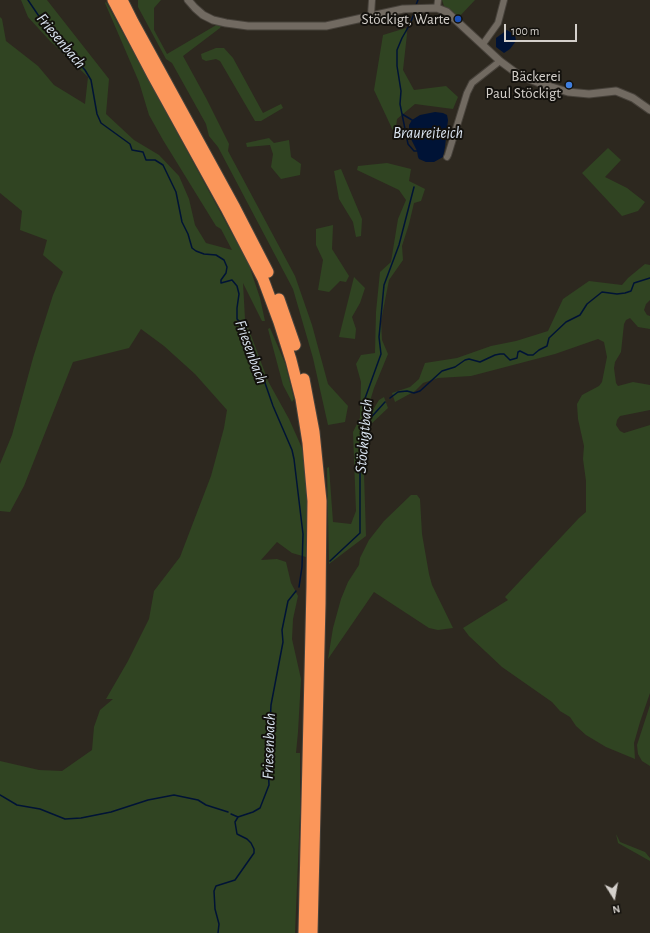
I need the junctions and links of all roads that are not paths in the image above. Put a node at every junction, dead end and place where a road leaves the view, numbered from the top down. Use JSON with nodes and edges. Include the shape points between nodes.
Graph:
{"nodes":[{"id":1,"x":113,"y":0,"type":"edge"},
{"id":2,"x":122,"y":0,"type":"edge"},
{"id":3,"x":188,"y":0,"type":"edge"},
{"id":4,"x":372,"y":0,"type":"edge"},
{"id":5,"x":504,"y":0,"type":"edge"},
{"id":6,"x":437,"y":4,"type":"edge"},
{"id":7,"x":371,"y":15,"type":"junction"},
{"id":8,"x":483,"y":44,"type":"junction"},
{"id":9,"x":500,"y":61,"type":"junction"},
{"id":10,"x":650,"y":110,"type":"edge"},
{"id":11,"x":446,"y":157,"type":"dead end"},
{"id":12,"x":316,"y":587,"type":"junction"},
{"id":13,"x":316,"y":604,"type":"junction"},
{"id":14,"x":304,"y":933,"type":"edge"},
{"id":15,"x":312,"y":933,"type":"edge"}],
"edges":[{"from":1,"to":12,"type":"highway","via":[[230,215],[263,280],[279,322],[294,373],[308,443]]},
{"from":2,"to":12,"type":"highway","via":[[235,208],[269,275],[287,320],[307,393],[317,452],[321,501]]},
{"from":3,"to":7,"type":"street","via":[[203,15],[214,20],[248,26],[326,26]]},
{"from":4,"to":7,"type":"street"},
{"from":5,"to":8,"type":"street","via":[[498,23]]},
{"from":6,"to":7,"type":"street"},
{"from":6,"to":8,"type":"street"},
{"from":8,"to":9,"type":"street"},
{"from":9,"to":10,"type":"street","via":[[519,75],[542,84],[581,94],[616,91]]},
{"from":9,"to":11,"type":"street","via":[[472,83]]},
{"from":12,"to":13,"type":"highway"},
{"from":13,"to":14,"type":"highway"},
{"from":13,"to":15,"type":"highway"}]}
